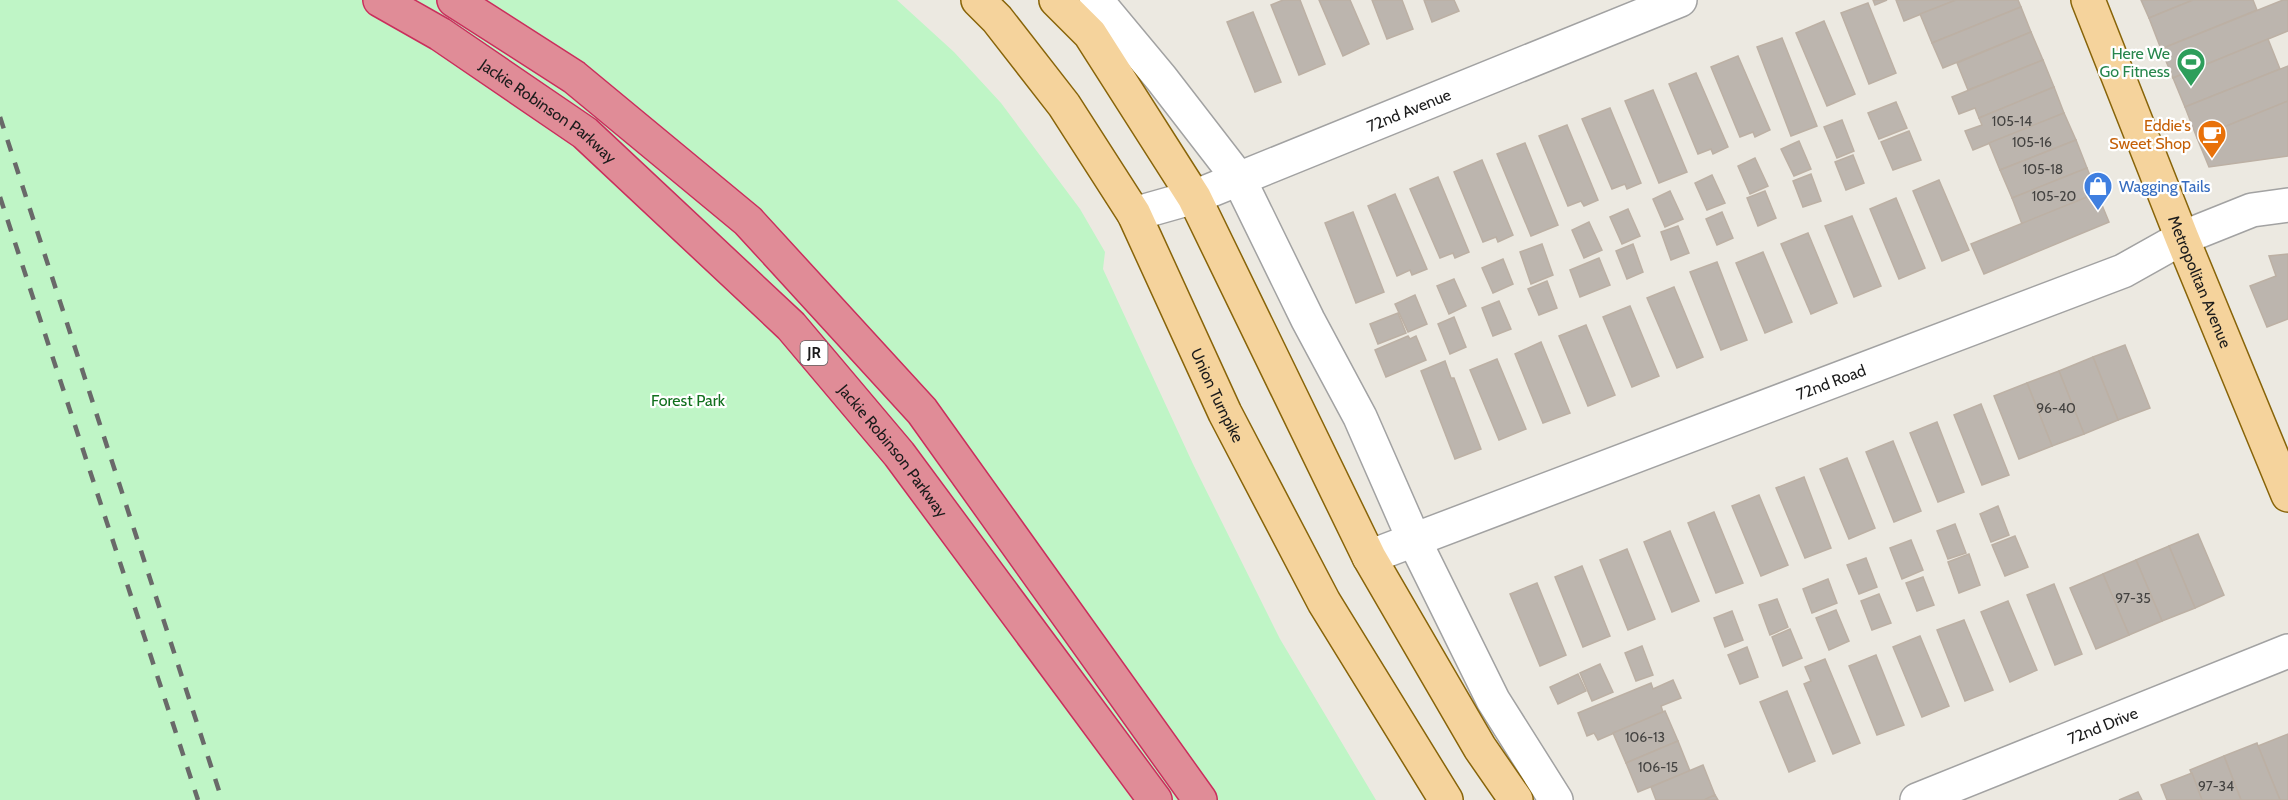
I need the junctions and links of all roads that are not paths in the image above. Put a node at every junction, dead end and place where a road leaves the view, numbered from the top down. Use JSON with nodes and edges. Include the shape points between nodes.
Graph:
{"nodes":[{"id":1,"x":380,"y":0,"type":"edge"},
{"id":2,"x":454,"y":0,"type":"edge"},
{"id":3,"x":978,"y":0,"type":"edge"},
{"id":4,"x":1056,"y":0,"type":"edge"},
{"id":5,"x":1096,"y":0,"type":"edge"},
{"id":6,"x":1680,"y":0,"type":"edge"},
{"id":7,"x":2088,"y":0,"type":"edge"},
{"id":8,"x":1239,"y":179,"type":"junction"},
{"id":9,"x":1194,"y":197,"type":"junction"},
{"id":10,"x":2288,"y":205,"type":"edge"},
{"id":11,"x":1134,"y":214,"type":"junction"},
{"id":12,"x":2182,"y":238,"type":"junction"},
{"id":13,"x":2288,"y":495,"type":"edge"},
{"id":14,"x":1414,"y":540,"type":"junction"},
{"id":15,"x":1369,"y":557,"type":"junction"},
{"id":16,"x":2288,"y":651,"type":"edge"},
{"id":17,"x":1155,"y":800,"type":"edge"},
{"id":18,"x":1200,"y":800,"type":"edge"},
{"id":19,"x":1446,"y":800,"type":"edge"},
{"id":20,"x":1516,"y":800,"type":"edge"},
{"id":21,"x":1556,"y":800,"type":"edge"},
{"id":22,"x":1917,"y":800,"type":"edge"}],
"edges":[{"from":1,"to":17,"type":"highway","name":"Jackie Robinson Parkway","number":"JR","via":[[440,34],[585,133],[790,326],[899,454]]},
{"from":2,"to":18,"type":"highway","number":"JR","via":[[574,77],[748,221],[922,411]]},
{"from":3,"to":11,"type":"main road","name":"Union Turnpike","via":[[1064,105]]},
{"from":4,"to":9,"type":"main road","via":[[1090,34]]},
{"from":5,"to":8,"type":"street"},
{"from":6,"to":8,"type":"street","name":"72nd Avenue"},
{"from":7,"to":12,"type":"main road","name":"Metropolitan Avenue"},
{"from":8,"to":9,"type":"street","name":"72nd Avenue"},
{"from":8,"to":14,"type":"street","via":[[1360,417]]},
{"from":9,"to":11,"type":"street","name":"72nd Avenue"},
{"from":9,"to":15,"type":"main road"},
{"from":10,"to":12,"type":"street","name":"72nd Road","via":[[2252,210]]},
{"from":11,"to":19,"type":"main road","name":"Union Turnpike","via":[[1225,413],[1324,602]]},
{"from":12,"to":13,"type":"main road","name":"Metropolitan Avenue"},
{"from":12,"to":14,"type":"street","name":"72nd Road","via":[[2123,271]]},
{"from":14,"to":15,"type":"street","name":"72nd Road"},
{"from":14,"to":21,"type":"street","via":[[1493,700]]},
{"from":15,"to":20,"type":"main road","via":[[1480,748]]},
{"from":16,"to":22,"type":"street","name":"72nd Drive"}]}
